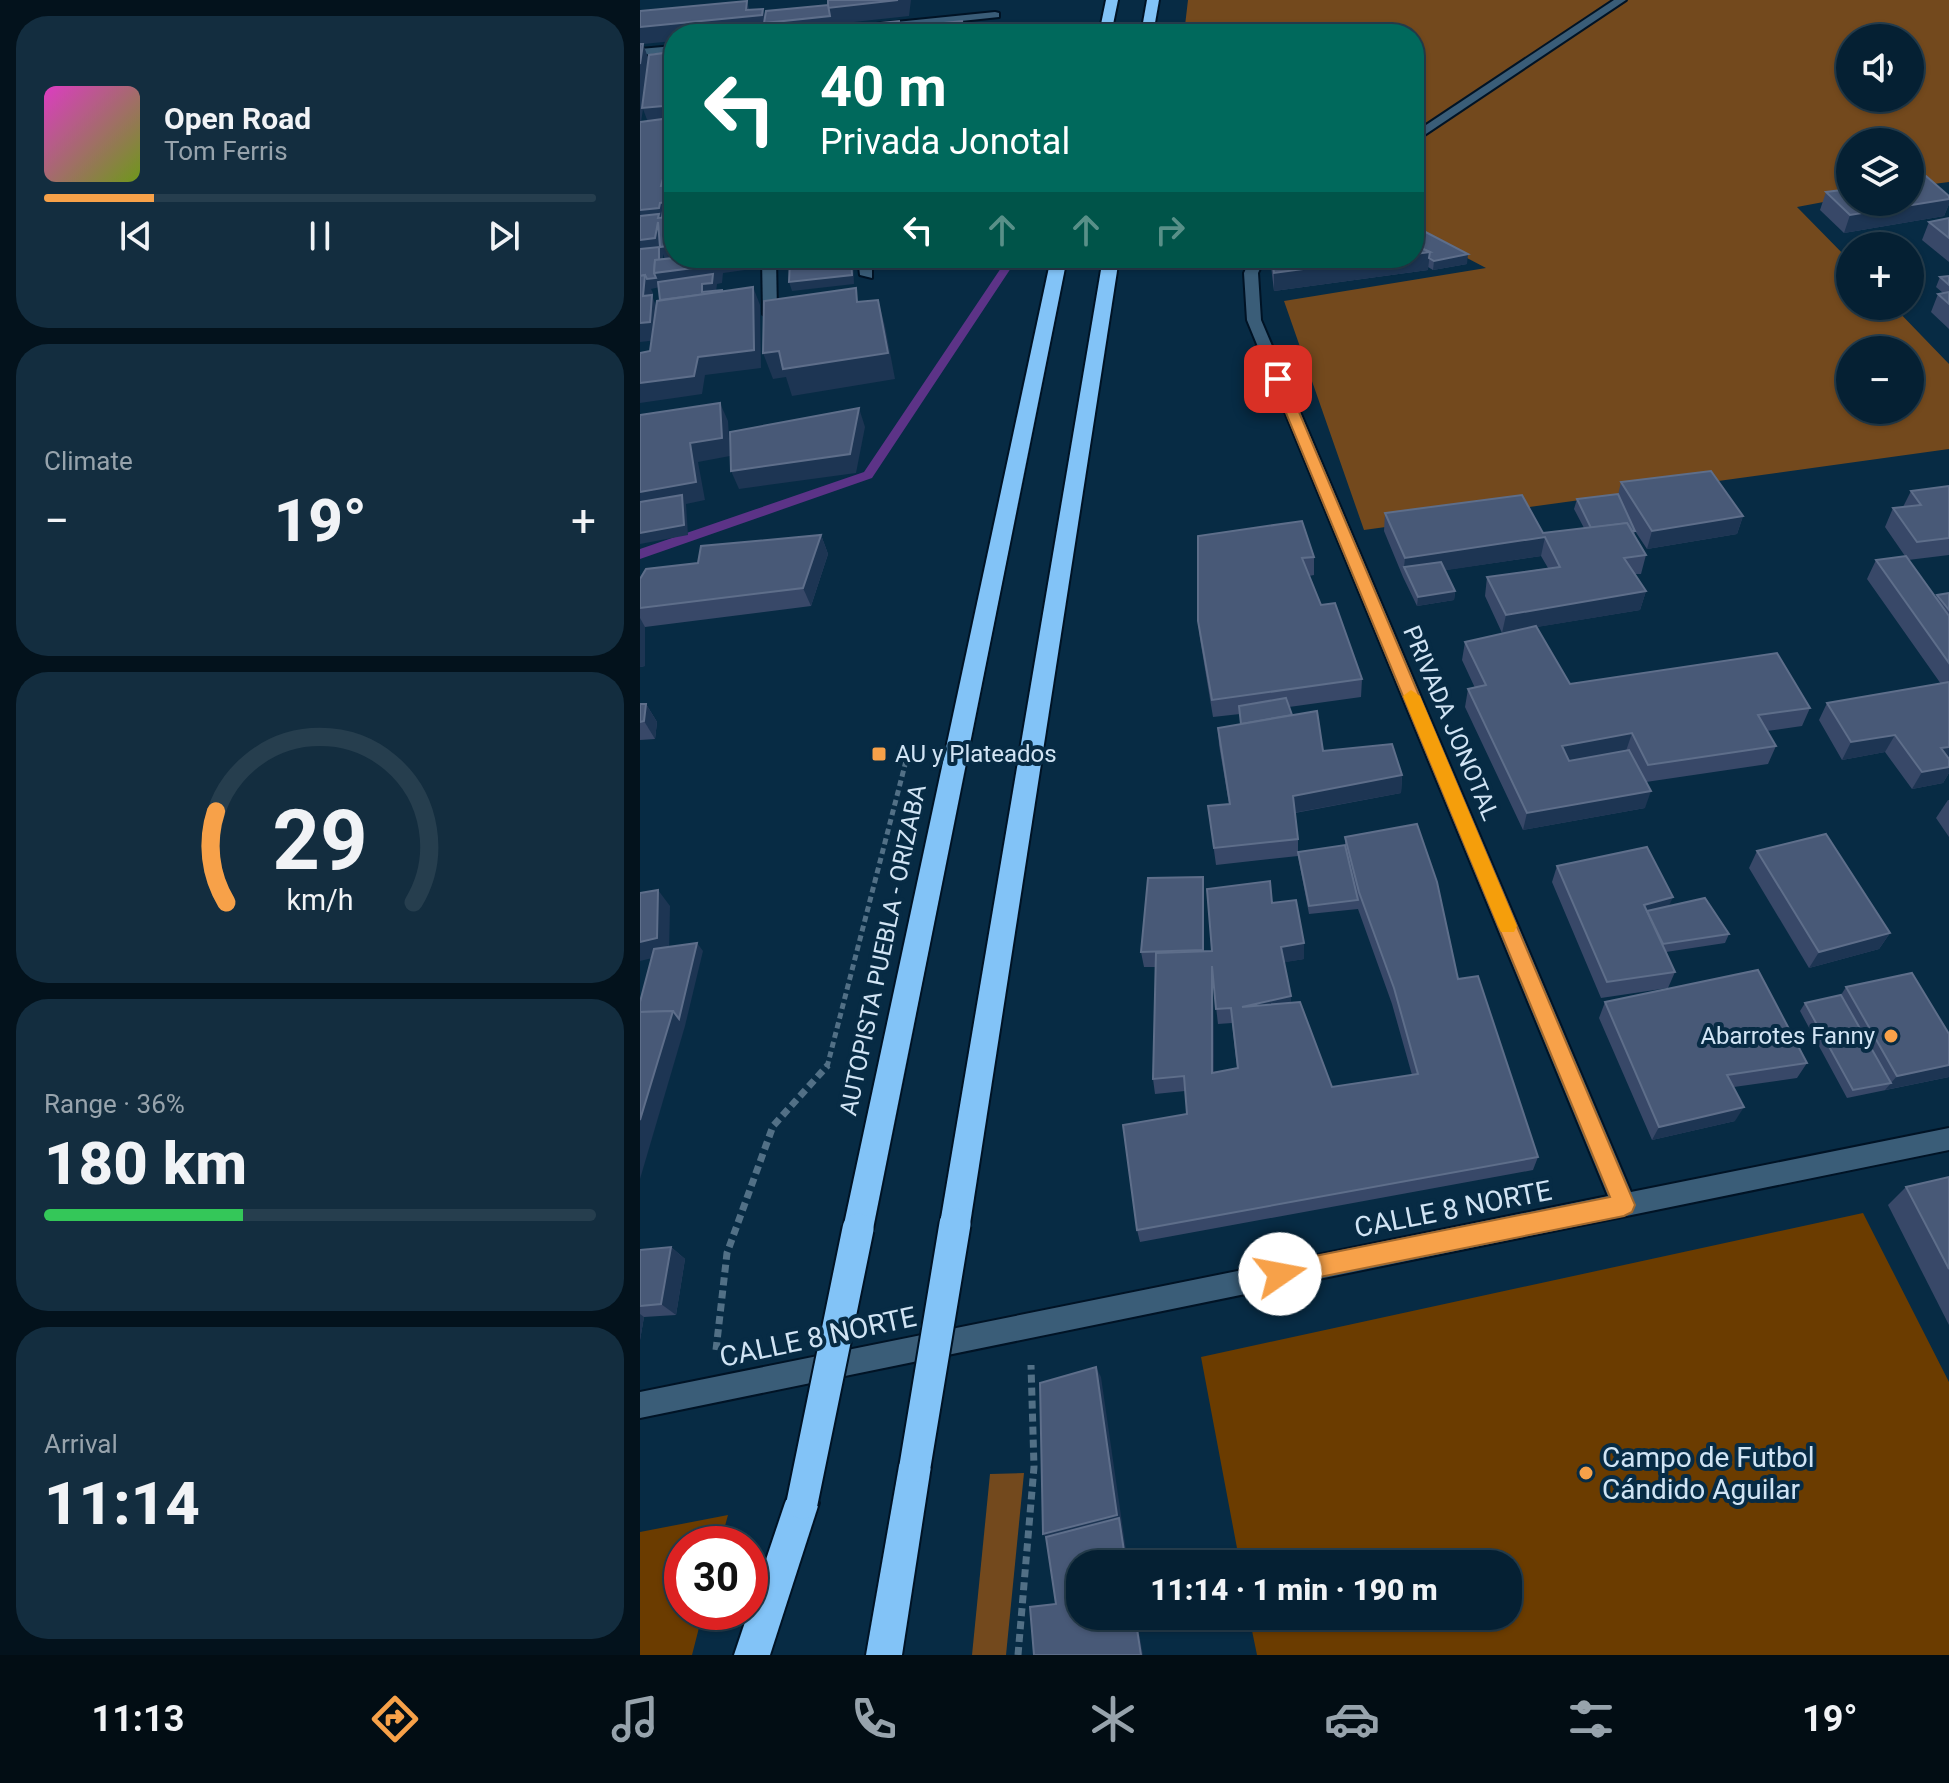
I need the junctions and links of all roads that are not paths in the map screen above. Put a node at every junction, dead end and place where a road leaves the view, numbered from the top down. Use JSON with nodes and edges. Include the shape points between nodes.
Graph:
{"nodes":[{"id":1,"x":1112,"y":0,"type":"edge"},
{"id":2,"x":1153,"y":0,"type":"edge"},
{"id":3,"x":1621,"y":0,"type":"edge"},
{"id":4,"x":995,"y":15,"type":"dead end"},
{"id":5,"x":912,"y":24,"type":"edge"},
{"id":6,"x":1107,"y":24,"type":"edge"},
{"id":7,"x":1149,"y":24,"type":"edge"},
{"id":8,"x":664,"y":50,"type":"edge"},
{"id":9,"x":640,"y":52,"type":"edge"},
{"id":10,"x":1424,"y":131,"type":"edge"},
{"id":11,"x":769,"y":268,"type":"edge"},
{"id":12,"x":866,"y":268,"type":"edge"},
{"id":13,"x":1057,"y":268,"type":"edge"},
{"id":14,"x":1109,"y":268,"type":"edge"},
{"id":15,"x":1253,"y":268,"type":"edge"},
{"id":16,"x":867,"y":275,"type":"dead end"},
{"id":17,"x":770,"y":314,"type":"edge"},
{"id":18,"x":1949,"y":1139,"type":"edge"},
{"id":19,"x":1624,"y":1205,"type":"junction"},
{"id":20,"x":640,"y":1405,"type":"edge"},
{"id":21,"x":802,"y":1503,"type":"junction"},
{"id":22,"x":752,"y":1655,"type":"edge"},
{"id":23,"x":770,"y":1655,"type":"edge"},
{"id":24,"x":884,"y":1655,"type":"edge"}],
"edges":[{"from":1,"to":6,"type":"highway"},
{"from":2,"to":7,"type":"highway"},
{"from":3,"to":10,"type":"street"},
{"from":4,"to":5,"type":"street"},
{"from":8,"to":9,"type":"street"},
{"from":11,"to":17,"type":"street"},
{"from":12,"to":16,"type":"street"},
{"from":13,"to":21,"type":"highway","name":"AUTOPISTA PUEBLA - ORIZABA","bridge":true},
{"from":14,"to":24,"type":"highway","bridge":true},
{"from":15,"to":19,"type":"street","name":"PRIVADA JONOTAL","via":[[1254,320]]},
{"from":18,"to":19,"type":"street","name":"CALLE 8 NORTE"},
{"from":19,"to":20,"type":"street","name":"CALLE 8 NORTE"},
{"from":21,"to":22,"type":"highway"},
{"from":21,"to":23,"type":"highway","name":"AUTOPISTA PUEBLA - ORIZABA"}]}
